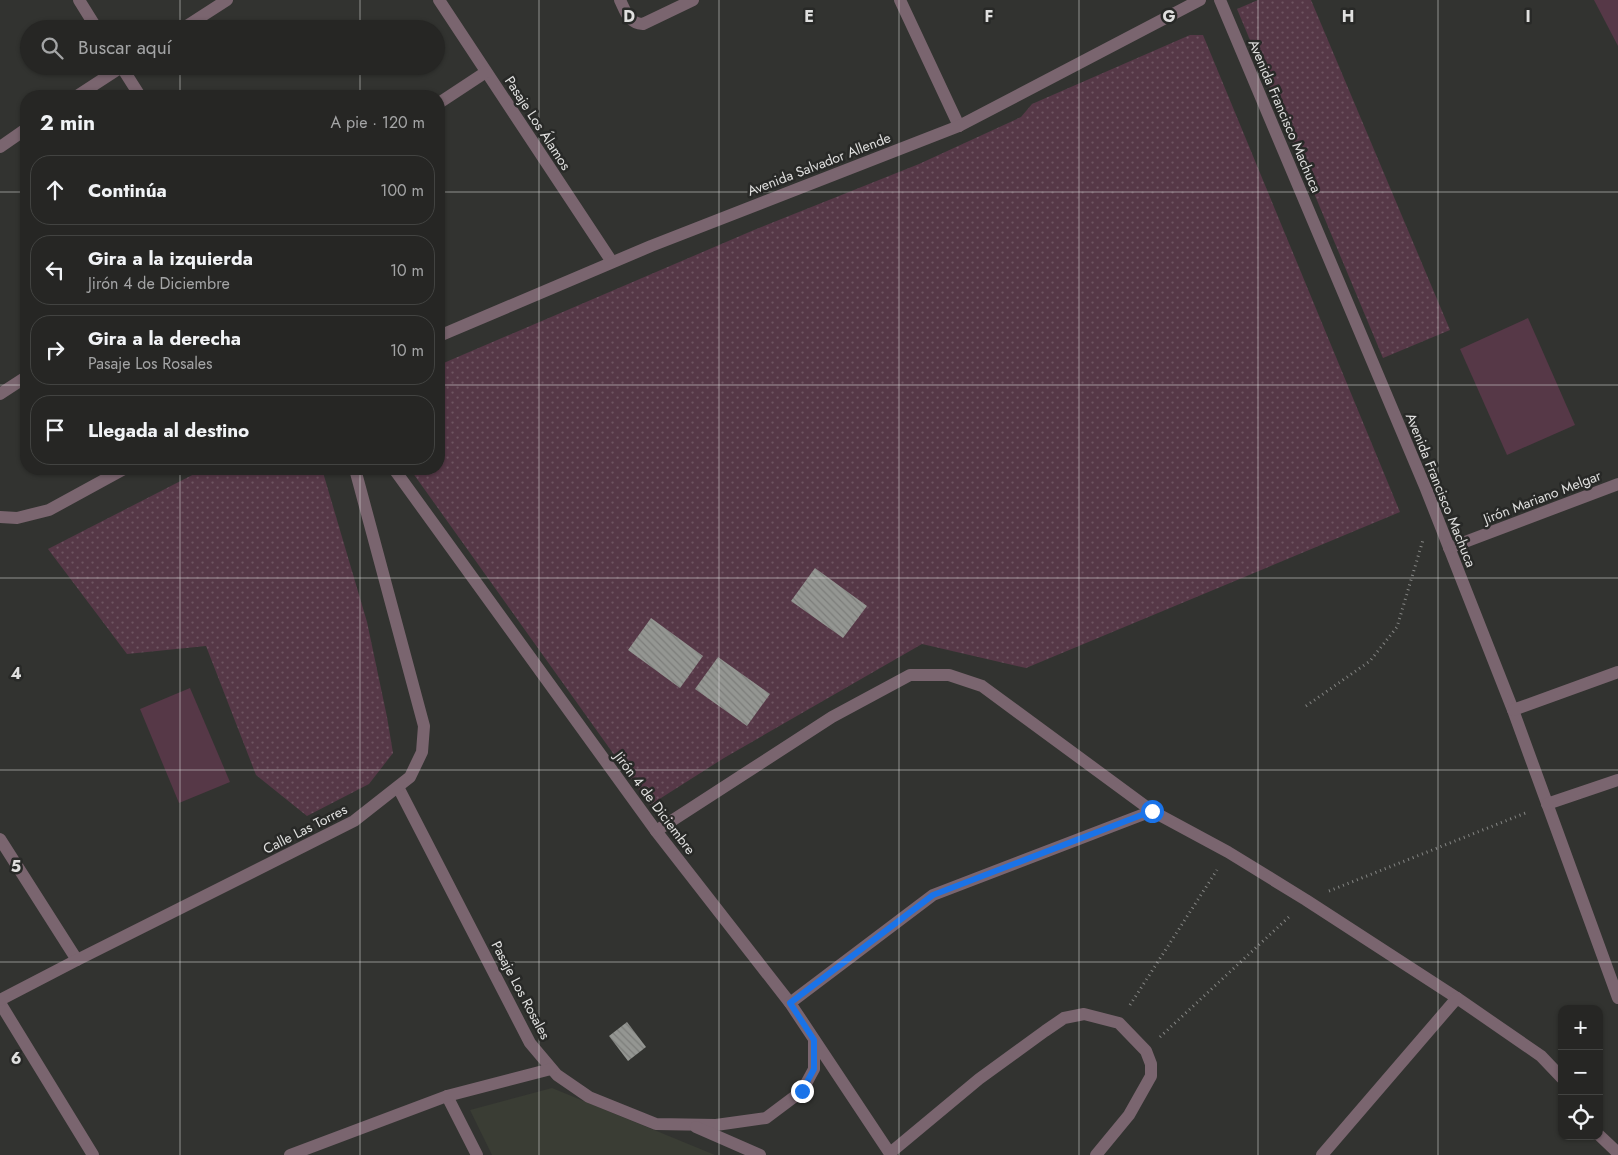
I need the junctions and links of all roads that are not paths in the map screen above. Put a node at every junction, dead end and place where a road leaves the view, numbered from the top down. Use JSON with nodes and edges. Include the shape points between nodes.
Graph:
{"nodes":[{"id":1,"x":79,"y":0,"type":"edge"},
{"id":2,"x":227,"y":0,"type":"edge"},
{"id":3,"x":439,"y":0,"type":"edge"},
{"id":4,"x":620,"y":0,"type":"edge"},
{"id":5,"x":693,"y":0,"type":"edge"},
{"id":6,"x":900,"y":0,"type":"edge"},
{"id":7,"x":1200,"y":0,"type":"edge"},
{"id":8,"x":1220,"y":0,"type":"edge"},
{"id":9,"x":91,"y":20,"type":"edge"},
{"id":10,"x":196,"y":20,"type":"edge"},
{"id":11,"x":486,"y":72,"type":"junction"},
{"id":12,"x":110,"y":75,"type":"edge"},
{"id":13,"x":127,"y":75,"type":"edge"},
{"id":14,"x":86,"y":90,"type":"edge"},
{"id":15,"x":136,"y":90,"type":"edge"},
{"id":16,"x":445,"y":99,"type":"edge"},
{"id":17,"x":959,"y":126,"type":"junction"},
{"id":18,"x":20,"y":134,"type":"edge"},
{"id":19,"x":0,"y":147,"type":"edge"},
{"id":20,"x":612,"y":262,"type":"junction"},
{"id":21,"x":445,"y":333,"type":"edge"},
{"id":22,"x":20,"y":381,"type":"edge"},
{"id":23,"x":0,"y":394,"type":"edge"},
{"id":24,"x":113,"y":475,"type":"edge"},
{"id":25,"x":357,"y":475,"type":"edge"},
{"id":26,"x":398,"y":475,"type":"edge"},
{"id":27,"x":1618,"y":484,"type":"edge"},
{"id":28,"x":0,"y":517,"type":"edge"},
{"id":29,"x":1449,"y":548,"type":"junction"},
{"id":30,"x":1618,"y":672,"type":"edge"},
{"id":31,"x":1513,"y":710,"type":"junction"},
{"id":32,"x":1618,"y":780,"type":"edge"},
{"id":33,"x":398,"y":787,"type":"junction"},
{"id":34,"x":1547,"y":804,"type":"junction"},
{"id":35,"x":1152,"y":811,"type":"junction"},
{"id":36,"x":656,"y":830,"type":"junction"},
{"id":37,"x":0,"y":839,"type":"edge"},
{"id":38,"x":77,"y":960,"type":"junction"},
{"id":39,"x":1457,"y":998,"type":"junction"},
{"id":40,"x":1618,"y":998,"type":"edge"},
{"id":41,"x":0,"y":1002,"type":"edge"},
{"id":42,"x":790,"y":1003,"type":"junction"},
{"id":43,"x":814,"y":1040,"type":"junction"},
{"id":44,"x":551,"y":1069,"type":"junction"},
{"id":45,"x":1558,"y":1074,"type":"edge"},
{"id":46,"x":448,"y":1096,"type":"junction"},
{"id":47,"x":690,"y":1125,"type":"junction"},
{"id":48,"x":1603,"y":1139,"type":"edge"},
{"id":49,"x":1618,"y":1153,"type":"edge"},
{"id":50,"x":891,"y":1154,"type":"edge"},
{"id":51,"x":93,"y":1155,"type":"edge"},
{"id":52,"x":290,"y":1155,"type":"edge"},
{"id":53,"x":477,"y":1155,"type":"edge"},
{"id":54,"x":760,"y":1155,"type":"edge"},
{"id":55,"x":1096,"y":1155,"type":"edge"},
{"id":56,"x":1322,"y":1155,"type":"edge"}],
"edges":[{"from":1,"to":9,"type":"street"},
{"from":2,"to":10,"type":"street"},
{"from":3,"to":11,"type":"street","name":"Pasaje Los Álamos"},
{"from":4,"to":5,"type":"street","via":[[635,24],[642,24]]},
{"from":6,"to":17,"type":"street"},
{"from":7,"to":17,"type":"street","name":"Avenida Salvador Allende"},
{"from":8,"to":29,"type":"street","name":"Avenida Francisco Machuca"},
{"from":11,"to":16,"type":"street"},
{"from":11,"to":20,"type":"street","name":"Pasaje Los Álamos"},
{"from":12,"to":14,"type":"street"},
{"from":13,"to":15,"type":"street"},
{"from":17,"to":20,"type":"street","name":"Avenida Salvador Allende"},
{"from":18,"to":19,"type":"street"},
{"from":20,"to":21,"type":"street","name":"Avenida Salvador Allende"},
{"from":22,"to":23,"type":"street"},
{"from":24,"to":28,"type":"street","via":[[49,510],[17,518]]},
{"from":25,"to":33,"type":"street","name":"Calle Las Torres","via":[[424,726],[422,752],[410,777]]},
{"from":26,"to":36,"type":"street","name":"Jirón 4 de Diciembre"},
{"from":27,"to":29,"type":"street","name":"Jirón Mariano Melgar"},
{"from":29,"to":31,"type":"street","name":"Avenida Francisco Machuca"},
{"from":30,"to":31,"type":"street"},
{"from":31,"to":34,"type":"street","name":"Avenida Francisco Machuca"},
{"from":32,"to":34,"type":"street"},
{"from":33,"to":38,"type":"street","name":"Calle Las Torres","via":[[354,821]]},
{"from":33,"to":44,"type":"street","name":"Pasaje Los Rosales","via":[[530,1043]]},
{"from":34,"to":40,"type":"street","name":"Avenida Francisco Machuca"},
{"from":35,"to":36,"type":"street","via":[[982,686],[949,676],[910,675],[832,717]]},
{"from":35,"to":39,"type":"street","via":[[1228,852]]},
{"from":35,"to":42,"type":"street","via":[[933,895]]},
{"from":36,"to":42,"type":"street","name":"Jirón 4 de Diciembre"},
{"from":37,"to":38,"type":"street"},
{"from":38,"to":41,"type":"street","name":"Calle Las Torres"},
{"from":39,"to":45,"type":"street","via":[[1541,1056]]},
{"from":39,"to":56,"type":"street"},
{"from":41,"to":51,"type":"street"},
{"from":42,"to":43,"type":"street","name":"Jirón 4 de Diciembre"},
{"from":43,"to":47,"type":"street","name":"Pasaje Los Rosales","via":[[814,1069],[802,1091],[766,1118]]},
{"from":43,"to":50,"type":"street","name":"Jirón 4 de Diciembre"},
{"from":44,"to":46,"type":"street"},
{"from":44,"to":47,"type":"street","name":"Pasaje Los Rosales","via":[[589,1097],[656,1124]]},
{"from":46,"to":52,"type":"street"},
{"from":46,"to":53,"type":"street"},
{"from":47,"to":54,"type":"street","name":"Pasaje Los Rosales"},
{"from":48,"to":49,"type":"street"},
{"from":50,"to":55,"type":"street","via":[[979,1079],[1064,1018],[1084,1014],[1118,1024],[1146,1051],[1151,1064],[1151,1076],[1129,1115]]}]}
